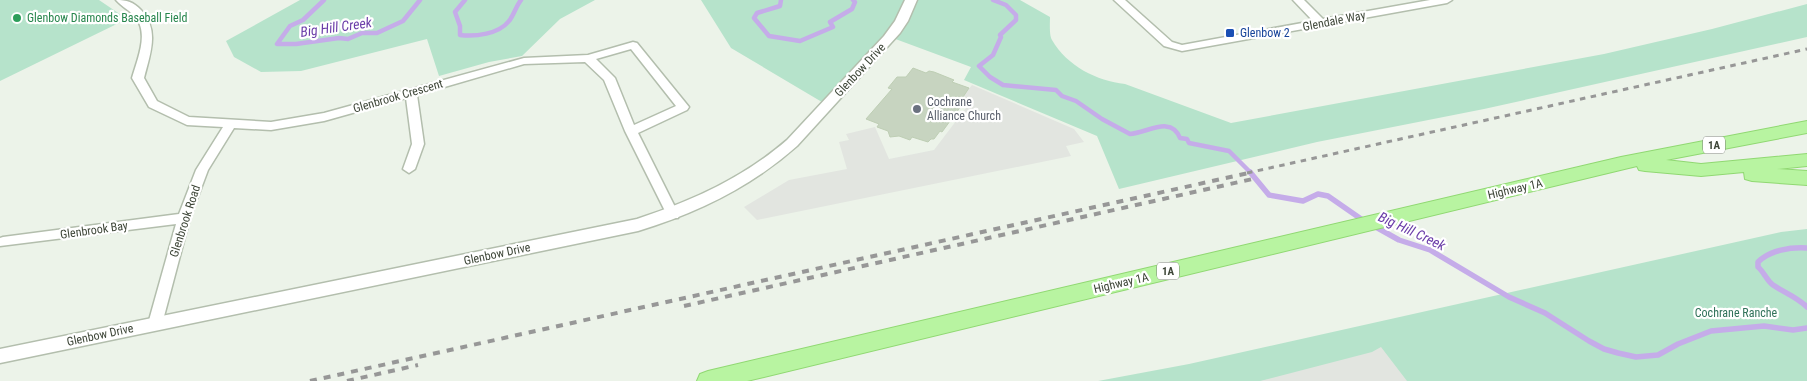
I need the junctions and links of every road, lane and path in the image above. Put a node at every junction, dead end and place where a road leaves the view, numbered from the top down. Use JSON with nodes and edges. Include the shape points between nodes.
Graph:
{"nodes":[{"id":1,"x":122,"y":0,"type":"edge"},
{"id":2,"x":911,"y":0,"type":"edge"},
{"id":3,"x":1120,"y":0,"type":"edge"},
{"id":4,"x":1298,"y":0,"type":"edge"},
{"id":5,"x":1447,"y":0,"type":"edge"},
{"id":6,"x":1322,"y":24,"type":"junction"},
{"id":7,"x":588,"y":58,"type":"junction"},
{"id":8,"x":411,"y":92,"type":"junction"},
{"id":9,"x":230,"y":125,"type":"junction"},
{"id":10,"x":1807,"y":127,"type":"edge"},
{"id":11,"x":631,"y":130,"type":"junction"},
{"id":12,"x":1807,"y":160,"type":"edge"},
{"id":13,"x":1621,"y":163,"type":"junction"},
{"id":14,"x":409,"y":170,"type":"dead end"},
{"id":15,"x":1701,"y":170,"type":"junction"},
{"id":16,"x":1807,"y":178,"type":"edge"},
{"id":17,"x":673,"y":215,"type":"junction"},
{"id":18,"x":184,"y":218,"type":"junction"},
{"id":19,"x":4,"y":242,"type":"dead end"},
{"id":20,"x":155,"y":324,"type":"junction"},
{"id":21,"x":0,"y":356,"type":"edge"},
{"id":22,"x":708,"y":381,"type":"edge"}],
"edges":[{"from":1,"to":9,"type":"street","name":"Glenbrook Crescent","via":[[137,9],[148,26],[138,78],[153,104],[187,121]]},
{"from":2,"to":17,"type":"street","name":"Glenbow Drive","via":[[906,17],[890,37],[792,143],[768,163],[728,188]]},
{"from":3,"to":6,"type":"street","name":"Glendale Way","via":[[1168,44],[1182,48]]},
{"from":4,"to":6,"type":"street"},
{"from":5,"to":6,"type":"street","name":"Glendale Way"},
{"from":7,"to":8,"type":"street","name":"Glenbrook Crescent","via":[[524,61]]},
{"from":7,"to":11,"type":"street","via":[[609,78]]},
{"from":7,"to":11,"type":"street","name":"Glenbrook Crescent","via":[[633,45],[683,107]]},
{"from":8,"to":9,"type":"street","name":"Glenbrook Crescent","via":[[324,117],[271,126]]},
{"from":8,"to":14,"type":"street","via":[[418,144]]},
{"from":9,"to":18,"type":"street","name":"Glenbrook Road","via":[[202,170]]},
{"from":10,"to":13,"type":"main road","name":"Highway 1A","number":"1A"},
{"from":11,"to":17,"type":"street"},
{"from":12,"to":15,"type":"main road","name":"Highway 1A","number":"1A"},
{"from":13,"to":15,"type":"main road","name":"Highway 1A","number":"1A"},
{"from":13,"to":22,"type":"main road","name":"Highway 1A","number":"1A"},
{"from":15,"to":16,"type":"main road"},
{"from":17,"to":20,"type":"street","name":"Glenbow Drive","via":[[638,225]]},
{"from":18,"to":19,"type":"street","name":"Glenbrook Bay"},
{"from":18,"to":20,"type":"street","name":"Glenbrook Road"},
{"from":20,"to":21,"type":"street","name":"Glenbow Drive"}]}
